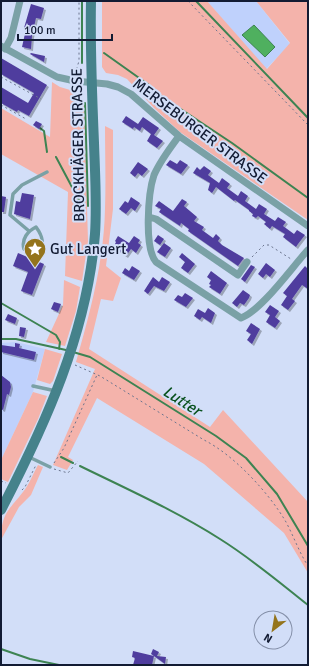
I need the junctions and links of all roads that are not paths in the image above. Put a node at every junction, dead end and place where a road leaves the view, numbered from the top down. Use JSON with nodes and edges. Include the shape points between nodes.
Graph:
{"nodes":[{"id":1,"x":20,"y":1,"type":"edge"},
{"id":2,"x":91,"y":1,"type":"edge"},
{"id":3,"x":3,"y":48,"type":"edge"},
{"id":4,"x":92,"y":83,"type":"junction"},
{"id":5,"x":179,"y":136,"type":"junction"},
{"id":6,"x":47,"y":172,"type":"dead end"},
{"id":7,"x":149,"y":217,"type":"junction"},
{"id":8,"x":308,"y":226,"type":"edge"},
{"id":9,"x":29,"y":230,"type":"junction"},
{"id":10,"x":308,"y":250,"type":"edge"},
{"id":11,"x":247,"y":262,"type":"road end"},
{"id":12,"x":33,"y":386,"type":"dead end"},
{"id":13,"x":57,"y":391,"type":"junction"},
{"id":14,"x":28,"y":456,"type":"junction"},
{"id":15,"x":50,"y":467,"type":"road end"},
{"id":16,"x":1,"y":510,"type":"edge"}],
"edges":[{"from":1,"to":3,"type":"street","via":[[11,38]]},
{"from":2,"to":4,"type":"main road","name":"BROCKHÄGER STRASSE"},
{"from":3,"to":4,"type":"street","name":"MERSEBURGER STRASSE","via":[[58,77]]},
{"from":4,"to":5,"type":"street","name":"MERSEBURGER STRASSE","via":[[118,87],[131,94]]},
{"from":4,"to":13,"type":"main road","name":"BROCKHÄGER STRASSE","via":[[95,234],[76,337]]},
{"from":5,"to":7,"type":"street","via":[[154,176]]},
{"from":5,"to":8,"type":"street","name":"MERSEBURGER STRASSE"},
{"from":6,"to":9,"type":"lane","via":[[22,185],[13,194],[10,215]]},
{"from":7,"to":10,"type":"street","via":[[150,252],[156,262],[241,318],[248,315],[267,297]]},
{"from":7,"to":11,"type":"street","via":[[156,219],[238,275]]},
{"from":9,"to":9,"type":"lane","via":[[36,227],[42,234],[42,244],[37,254],[24,249],[24,238]]},
{"from":12,"to":13,"type":"lane"},
{"from":13,"to":14,"type":"main road","name":"BROCKHÄGER STRASSE"},
{"from":14,"to":15,"type":"lane"},
{"from":14,"to":16,"type":"main road","name":"BROCKHÄGER STRASSE"}]}
